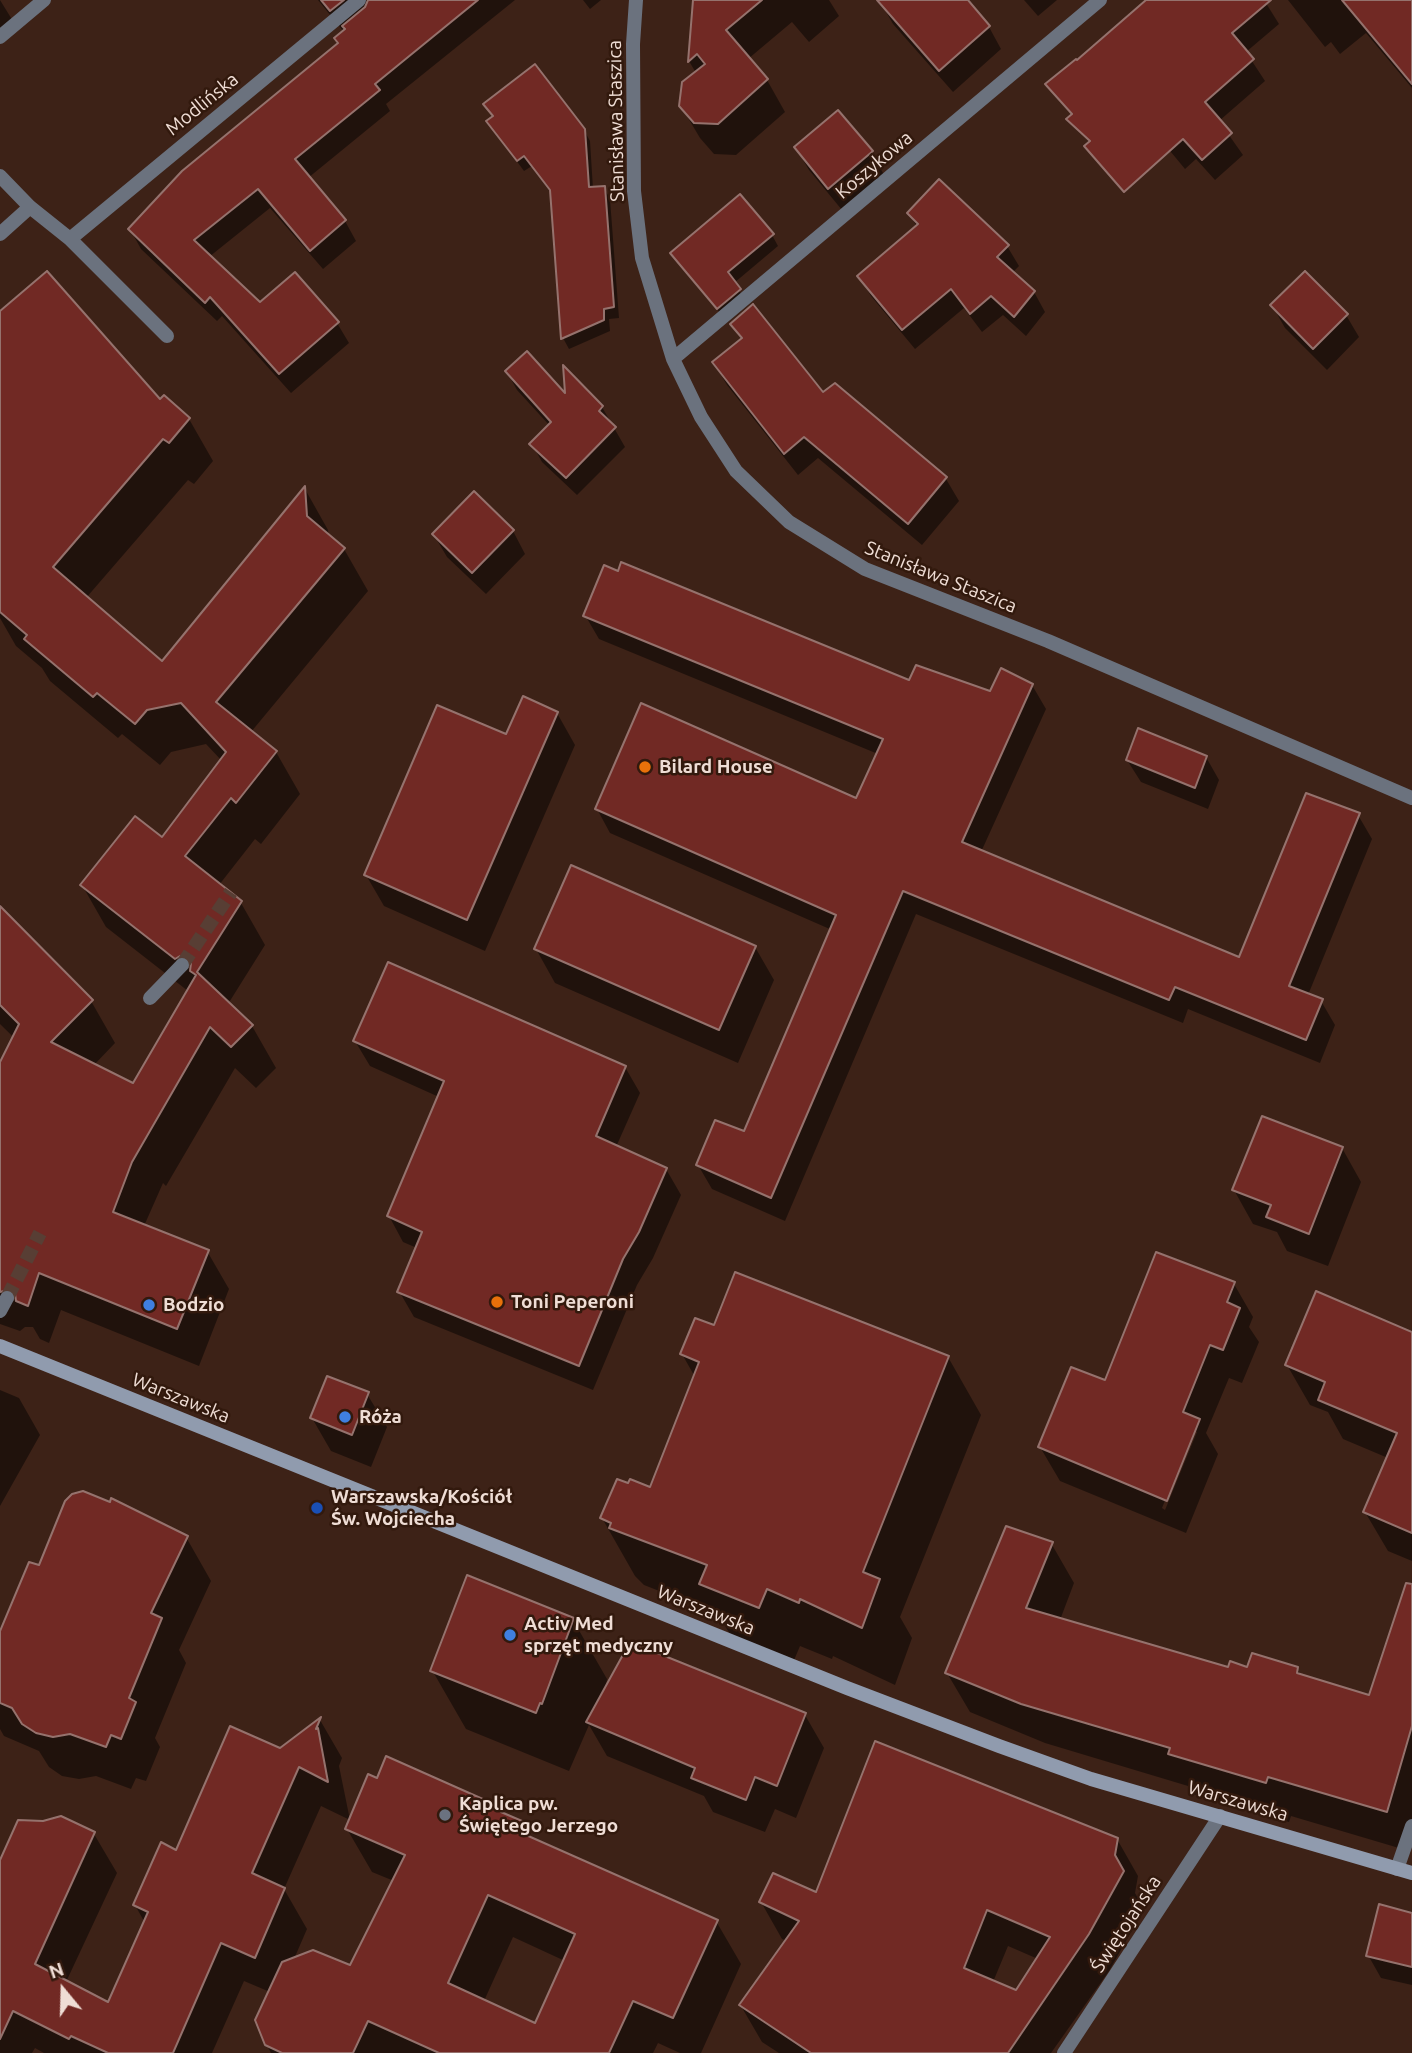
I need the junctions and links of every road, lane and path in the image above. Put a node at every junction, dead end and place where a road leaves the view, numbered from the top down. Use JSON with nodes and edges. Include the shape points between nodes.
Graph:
{"nodes":[{"id":1,"x":44,"y":0,"type":"edge"},
{"id":2,"x":359,"y":0,"type":"edge"},
{"id":3,"x":636,"y":0,"type":"edge"},
{"id":4,"x":1100,"y":0,"type":"edge"},
{"id":5,"x":0,"y":37,"type":"edge"},
{"id":6,"x":0,"y":176,"type":"edge"},
{"id":7,"x":30,"y":207,"type":"junction"},
{"id":8,"x":0,"y":234,"type":"edge"},
{"id":9,"x":70,"y":239,"type":"junction"},
{"id":10,"x":167,"y":336,"type":"dead end"},
{"id":11,"x":673,"y":359,"type":"junction"},
{"id":12,"x":1412,"y":798,"type":"edge"},
{"id":13,"x":183,"y":965,"type":"tunnel mouth"},
{"id":14,"x":150,"y":998,"type":"dead end"},
{"id":15,"x":7,"y":1298,"type":"dead end"},
{"id":16,"x":0,"y":1311,"type":"edge"},
{"id":17,"x":0,"y":1346,"type":"edge"},
{"id":18,"x":1220,"y":1816,"type":"junction"},
{"id":19,"x":1412,"y":1826,"type":"edge"},
{"id":20,"x":1396,"y":1868,"type":"junction"},
{"id":21,"x":1412,"y":1873,"type":"edge"},
{"id":22,"x":1064,"y":2053,"type":"edge"}],
"edges":[{"from":1,"to":5,"type":"street"},
{"from":2,"to":9,"type":"street","name":"Modlińska"},
{"from":3,"to":11,"type":"street","name":"Stanisława Staszica","via":[[634,191],[642,258]]},
{"from":4,"to":11,"type":"street","name":"Koszykowa"},
{"from":6,"to":7,"type":"street"},
{"from":7,"to":8,"type":"street"},
{"from":7,"to":9,"type":"street"},
{"from":9,"to":10,"type":"street"},
{"from":11,"to":12,"type":"street","name":"Stanisława Staszica","via":[[701,418],[736,471],[789,522],[865,569],[1048,641]]},
{"from":13,"to":14,"type":"street"},
{"from":15,"to":16,"type":"street"},
{"from":17,"to":18,"type":"street","name":"Warszawska","via":[[847,1688],[1091,1779]]},
{"from":18,"to":20,"type":"street","name":"Warszawska"},
{"from":18,"to":22,"type":"street","name":"Świętojańska"},
{"from":19,"to":20,"type":"street"},
{"from":20,"to":21,"type":"street","name":"Warszawska"}]}
